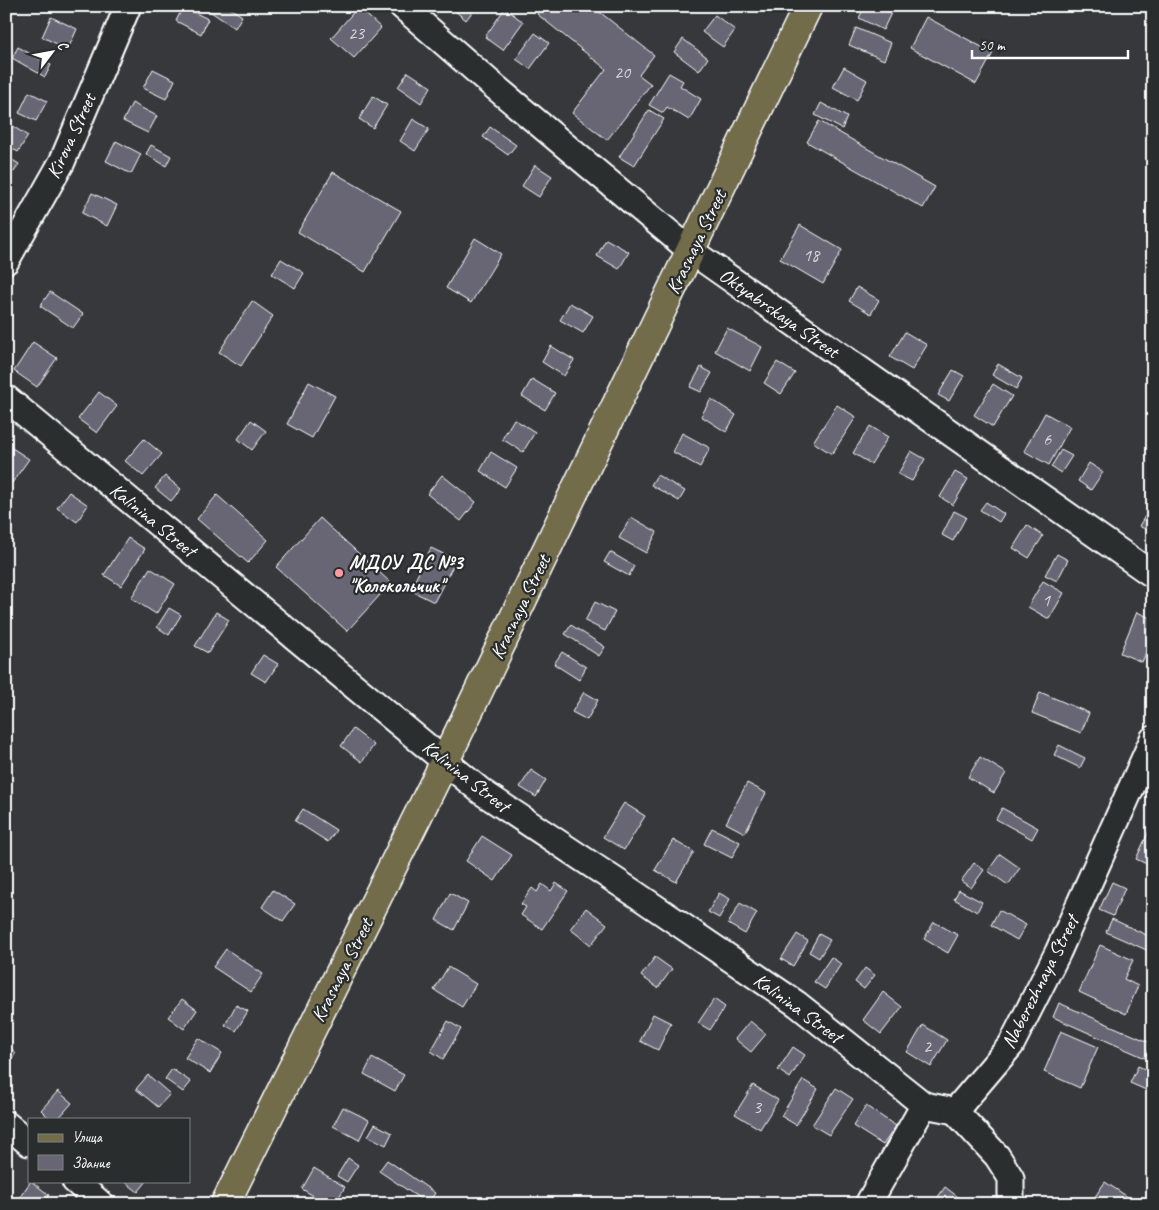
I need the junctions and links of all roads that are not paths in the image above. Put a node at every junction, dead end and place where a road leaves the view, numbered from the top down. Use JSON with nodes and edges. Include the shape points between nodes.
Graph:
{"nodes":[{"id":1,"x":128,"y":6,"type":"edge"},
{"id":2,"x":402,"y":6,"type":"edge"},
{"id":3,"x":808,"y":6,"type":"edge"},
{"id":4,"x":691,"y":251,"type":"junction"},
{"id":5,"x":6,"y":261,"type":"edge"},
{"id":6,"x":6,"y":398,"type":"edge"},
{"id":7,"x":1153,"y":575,"type":"edge"},
{"id":8,"x":1153,"y":739,"type":"edge"},
{"id":9,"x":446,"y":761,"type":"junction"},
{"id":10,"x":924,"y":1105,"type":"junction"},
{"id":11,"x":955,"y":1111,"type":"junction"},
{"id":12,"x":6,"y":1124,"type":"edge"},
{"id":13,"x":28,"y":1142,"type":"edge"},
{"id":14,"x":76,"y":1182,"type":"edge"},
{"id":15,"x":102,"y":1204,"type":"edge"},
{"id":16,"x":225,"y":1204,"type":"edge"},
{"id":17,"x":868,"y":1204,"type":"edge"},
{"id":18,"x":1012,"y":1204,"type":"edge"}],
"edges":[{"from":1,"to":5,"type":"street","name":"Kirova Street","via":[[62,162]]},
{"from":2,"to":4,"type":"street","name":"Oktyabrskaya Street"},
{"from":3,"to":4,"type":"main road","name":"Krasnaya Street"},
{"from":4,"to":7,"type":"street","name":"Oktyabrskaya Street"},
{"from":4,"to":9,"type":"main road","name":"Krasnaya Street"},
{"from":6,"to":9,"type":"street","name":"Kalinina Street"},
{"from":8,"to":11,"type":"street","name":"Naberezhnaya Street","via":[[1058,952],[1011,1045]]},
{"from":9,"to":10,"type":"street","name":"Kalinina Street","via":[[482,792],[797,1004]]},
{"from":9,"to":16,"type":"main road","name":"Krasnaya Street"},
{"from":10,"to":11,"type":"street","name":"Kalinina Street"},
{"from":10,"to":17,"type":"street"},
{"from":11,"to":18,"type":"street","via":[[997,1156],[1011,1178]]},
{"from":12,"to":13,"type":"street"},
{"from":14,"to":15,"type":"street"}]}
